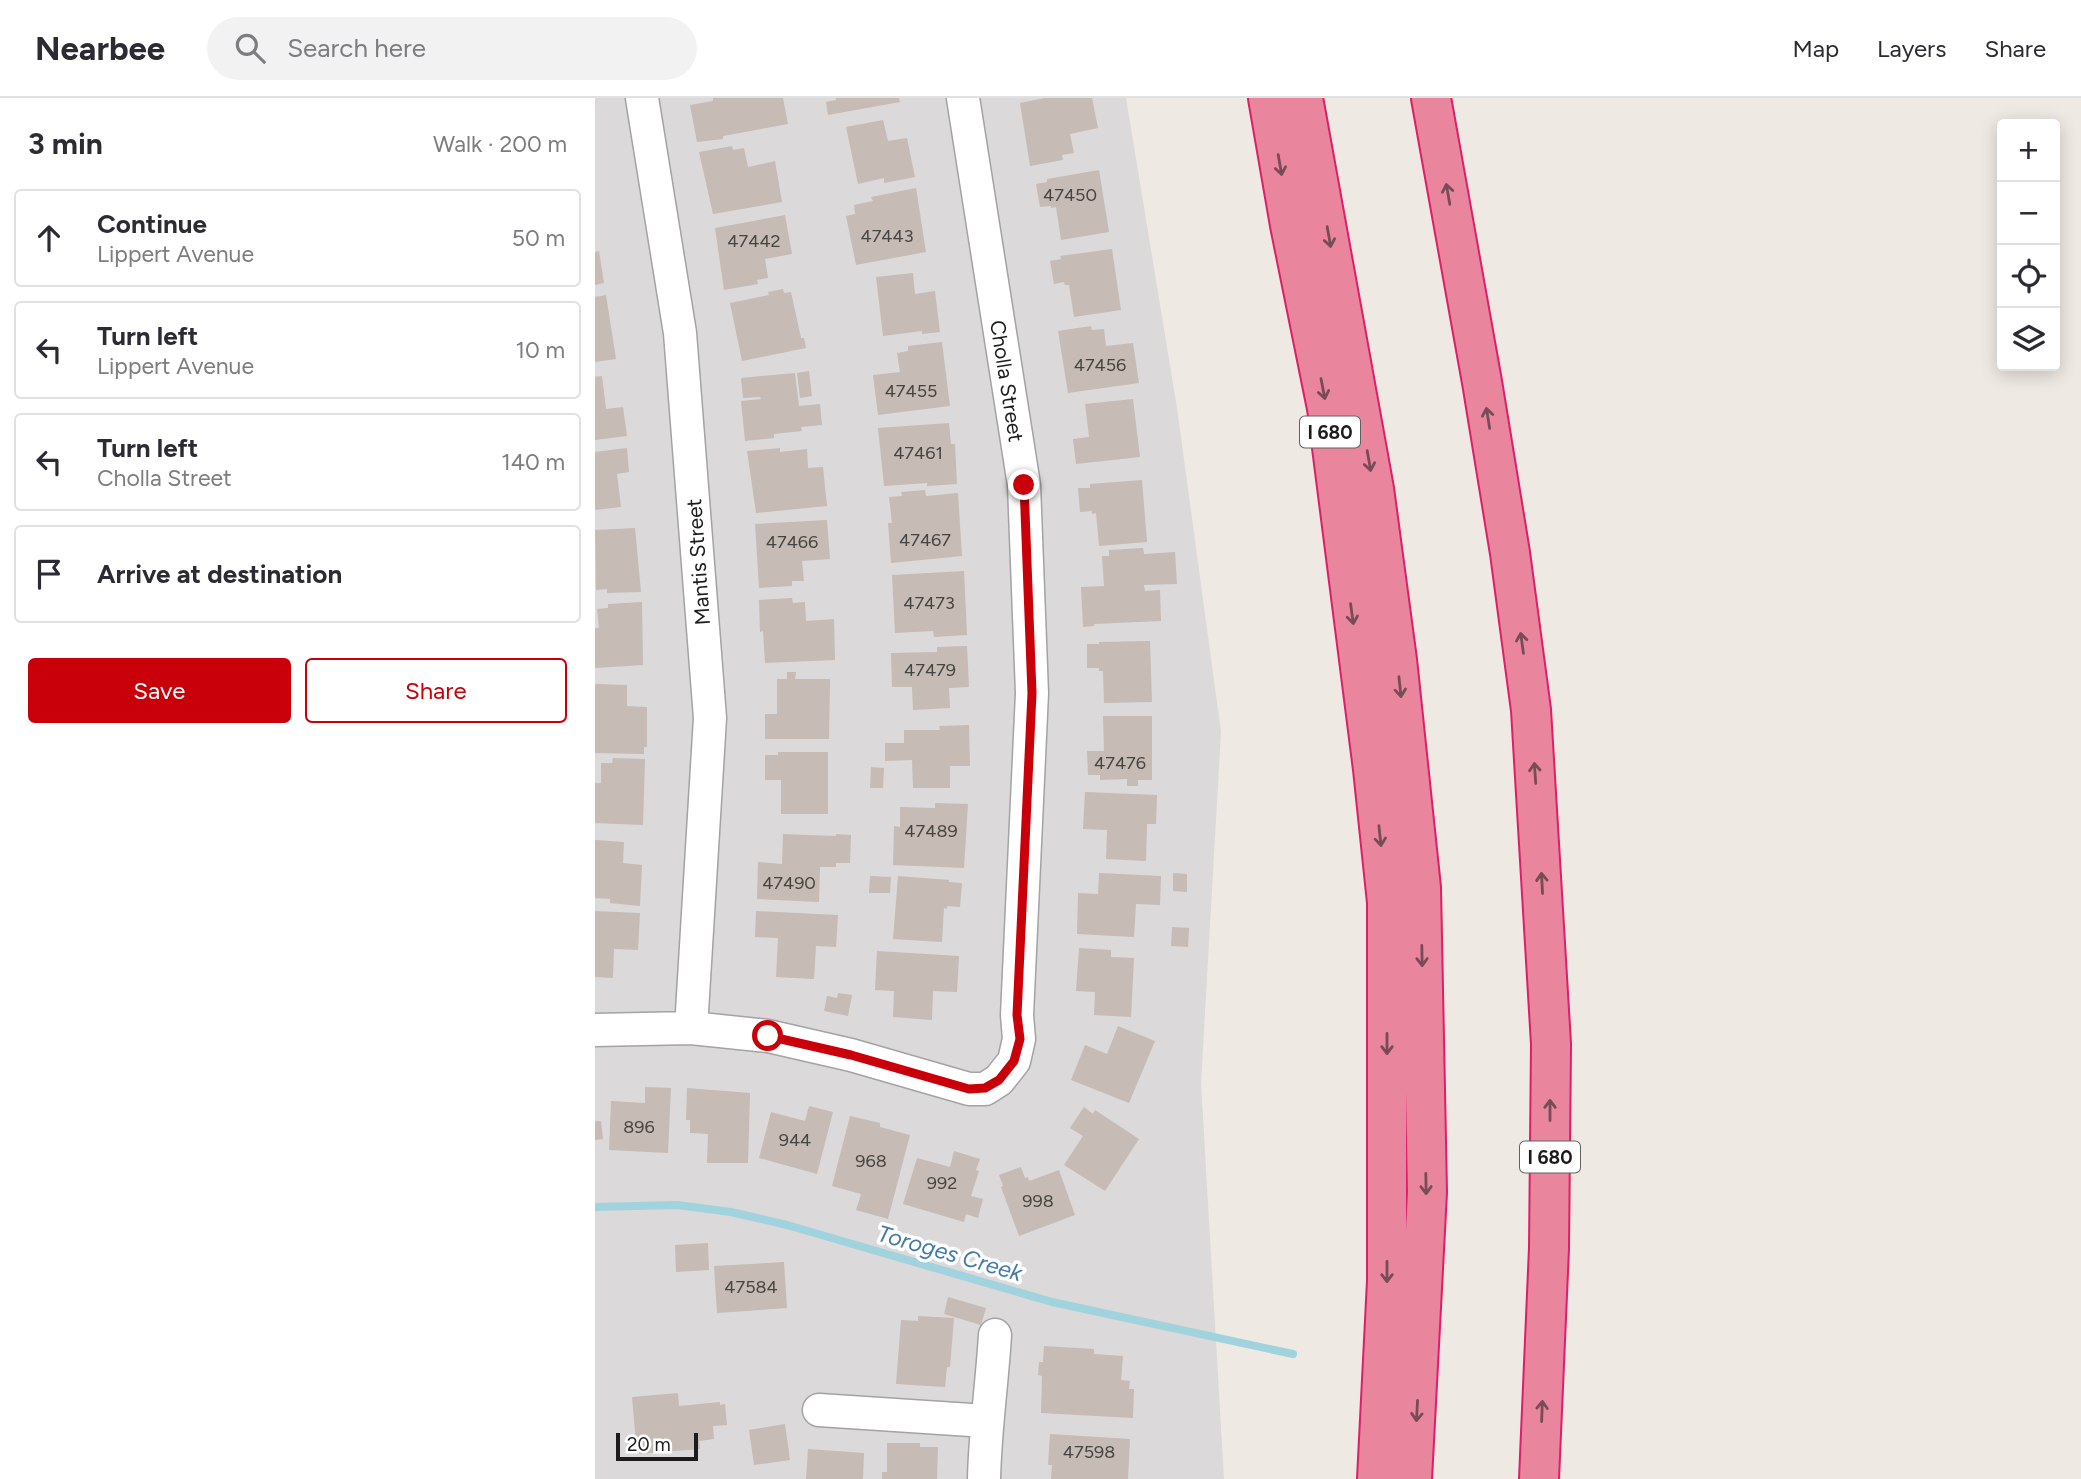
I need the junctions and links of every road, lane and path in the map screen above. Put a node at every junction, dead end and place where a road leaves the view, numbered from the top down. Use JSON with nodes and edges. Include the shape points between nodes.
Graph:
{"nodes":[{"id":1,"x":642,"y":98,"type":"edge"},
{"id":2,"x":963,"y":98,"type":"edge"},
{"id":3,"x":1268,"y":98,"type":"edge"},
{"id":4,"x":1303,"y":98,"type":"edge"},
{"id":5,"x":1431,"y":98,"type":"edge"},
{"id":6,"x":1390,"y":763,"type":"junction"},
{"id":7,"x":1404,"y":895,"type":"junction"},
{"id":8,"x":691,"y":1028,"type":"junction"},
{"id":9,"x":595,"y":1030,"type":"edge"},
{"id":10,"x":995,"y":1335,"type":"dead end"},
{"id":11,"x":819,"y":1410,"type":"dead end"},
{"id":12,"x":986,"y":1421,"type":"junction"},
{"id":13,"x":984,"y":1479,"type":"edge"},
{"id":14,"x":1377,"y":1479,"type":"edge"},
{"id":15,"x":1412,"y":1479,"type":"edge"},
{"id":16,"x":1539,"y":1479,"type":"edge"}],
"edges":[{"from":1,"to":8,"type":"street","name":"Mantis Street","via":[[680,333],[711,718]]},
{"from":2,"to":8,"type":"street","name":"Cholla Street","via":[[1024,485],[1032,693],[1017,1015],[1020,1039],[1014,1061],[999,1080],[985,1088],[969,1089],[768,1036]]},
{"from":3,"to":6,"type":"highway","number":"I 680","one_way":true},
{"from":4,"to":6,"type":"highway","number":"I 680","one_way":true,"via":[[1374,489],[1397,660]]},
{"from":16,"to":5,"type":"highway","number":"I 680","one_way":true,"via":[[1549,1248],[1551,1044],[1531,710],[1510,553]]},
{"from":6,"to":7,"type":"highway","number":"I 680","one_way":true},
{"from":7,"to":14,"type":"highway","number":"I 680","one_way":true},
{"from":7,"to":15,"type":"highway","number":"I 680","one_way":true,"via":[[1427,1192]]},
{"from":8,"to":9,"type":"street"},
{"from":10,"to":12,"type":"street"},
{"from":11,"to":12,"type":"street"},
{"from":12,"to":13,"type":"street"}]}
